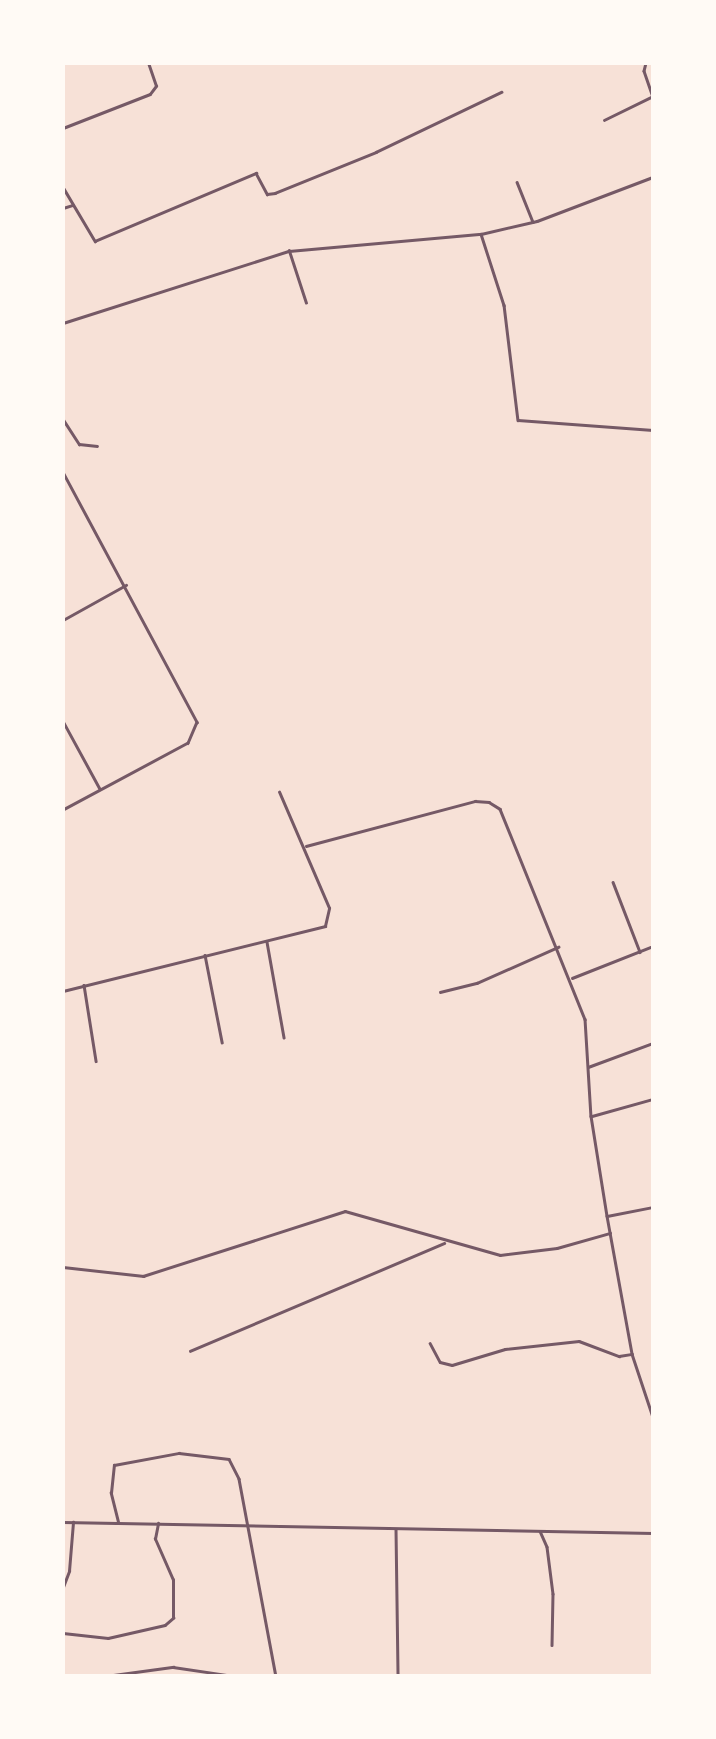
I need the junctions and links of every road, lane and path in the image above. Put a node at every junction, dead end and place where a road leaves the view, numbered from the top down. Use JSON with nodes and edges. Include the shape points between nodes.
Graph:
{"nodes":[{"id":1,"x":148,"y":63,"type":"edge"},
{"id":2,"x":646,"y":63,"type":"edge"},
{"id":3,"x":501,"y":92,"type":"dead end"},
{"id":4,"x":653,"y":96,"type":"edge"},
{"id":5,"x":604,"y":120,"type":"dead end"},
{"id":6,"x":63,"y":128,"type":"edge"},
{"id":7,"x":653,"y":177,"type":"edge"},
{"id":8,"x":517,"y":182,"type":"dead end"},
{"id":9,"x":63,"y":187,"type":"edge"},
{"id":10,"x":73,"y":205,"type":"junction"},
{"id":11,"x":63,"y":208,"type":"edge"},
{"id":12,"x":533,"y":222,"type":"junction"},
{"id":13,"x":481,"y":234,"type":"junction"},
{"id":14,"x":289,"y":251,"type":"junction"},
{"id":15,"x":306,"y":303,"type":"dead end"},
{"id":16,"x":63,"y":323,"type":"edge"},
{"id":17,"x":63,"y":419,"type":"edge"},
{"id":18,"x":653,"y":430,"type":"edge"},
{"id":19,"x":97,"y":446,"type":"dead end"},
{"id":20,"x":63,"y":471,"type":"edge"},
{"id":21,"x":126,"y":585,"type":"junction"},
{"id":22,"x":63,"y":620,"type":"edge"},
{"id":23,"x":63,"y":721,"type":"edge"},
{"id":24,"x":100,"y":789,"type":"junction"},
{"id":25,"x":279,"y":793,"type":"dead end"},
{"id":26,"x":63,"y":810,"type":"edge"},
{"id":27,"x":306,"y":846,"type":"junction"},
{"id":28,"x":613,"y":883,"type":"dead end"},
{"id":29,"x":267,"y":942,"type":"junction"},
{"id":30,"x":653,"y":946,"type":"edge"},
{"id":31,"x":558,"y":947,"type":"junction"},
{"id":32,"x":640,"y":952,"type":"junction"},
{"id":33,"x":205,"y":955,"type":"junction"},
{"id":34,"x":572,"y":978,"type":"junction"},
{"id":35,"x":84,"y":985,"type":"junction"},
{"id":36,"x":63,"y":991,"type":"edge"},
{"id":37,"x":440,"y":992,"type":"dead end"},
{"id":38,"x":284,"y":1037,"type":"dead end"},
{"id":39,"x":222,"y":1042,"type":"dead end"},
{"id":40,"x":653,"y":1043,"type":"edge"},
{"id":41,"x":96,"y":1061,"type":"dead end"},
{"id":42,"x":588,"y":1067,"type":"junction"},
{"id":43,"x":653,"y":1099,"type":"edge"},
{"id":44,"x":591,"y":1116,"type":"junction"},
{"id":45,"x":653,"y":1207,"type":"edge"},
{"id":46,"x":607,"y":1216,"type":"junction"},
{"id":47,"x":610,"y":1233,"type":"junction"},
{"id":48,"x":446,"y":1242,"type":"junction"},
{"id":49,"x":63,"y":1267,"type":"edge"},
{"id":50,"x":430,"y":1343,"type":"dead end"},
{"id":51,"x":190,"y":1351,"type":"dead end"},
{"id":52,"x":632,"y":1354,"type":"junction"},
{"id":53,"x":653,"y":1417,"type":"edge"},
{"id":54,"x":63,"y":1522,"type":"edge"},
{"id":55,"x":73,"y":1522,"type":"junction"},
{"id":56,"x":118,"y":1522,"type":"junction"},
{"id":57,"x":158,"y":1523,"type":"junction"},
{"id":58,"x":245,"y":1526,"type":"junction"},
{"id":59,"x":396,"y":1528,"type":"junction"},
{"id":60,"x":540,"y":1531,"type":"junction"},
{"id":61,"x":653,"y":1533,"type":"edge"},
{"id":62,"x":63,"y":1587,"type":"edge"},
{"id":63,"x":63,"y":1633,"type":"edge"},
{"id":64,"x":552,"y":1645,"type":"dead end"},
{"id":65,"x":106,"y":1676,"type":"edge"},
{"id":66,"x":234,"y":1676,"type":"edge"},
{"id":67,"x":276,"y":1676,"type":"edge"},
{"id":68,"x":398,"y":1676,"type":"edge"}],
"edges":[{"from":1,"to":6,"type":"street","via":[[156,86],[150,94]]},
{"from":2,"to":4,"type":"street","via":[[644,71]]},
{"from":3,"to":10,"type":"street","via":[[376,152],[275,193],[267,194],[256,173],[95,241]]},
{"from":4,"to":5,"type":"street"},
{"from":7,"to":12,"type":"street"},
{"from":8,"to":12,"type":"street"},
{"from":9,"to":10,"type":"street"},
{"from":10,"to":11,"type":"street"},
{"from":12,"to":13,"type":"street"},
{"from":13,"to":14,"type":"street"},
{"from":13,"to":18,"type":"street","via":[[506,318],[518,419]]},
{"from":14,"to":15,"type":"street"},
{"from":14,"to":16,"type":"street"},
{"from":17,"to":19,"type":"street","via":[[79,444]]},
{"from":20,"to":21,"type":"street"},
{"from":21,"to":22,"type":"street"},
{"from":21,"to":24,"type":"street","via":[[194,711],[197,728],[188,743]]},
{"from":23,"to":24,"type":"street"},
{"from":24,"to":26,"type":"street"},
{"from":25,"to":27,"type":"street"},
{"from":27,"to":29,"type":"street","via":[[329,918],[315,931]]},
{"from":27,"to":31,"type":"street","via":[[489,802],[508,822]]},
{"from":28,"to":32,"type":"street"},
{"from":29,"to":33,"type":"street"},
{"from":29,"to":38,"type":"street"},
{"from":30,"to":32,"type":"street"},
{"from":31,"to":34,"type":"street"},
{"from":31,"to":37,"type":"street","via":[[477,983]]},
{"from":32,"to":34,"type":"street"},
{"from":33,"to":35,"type":"street"},
{"from":33,"to":39,"type":"street"},
{"from":34,"to":42,"type":"street","via":[[585,1019]]},
{"from":35,"to":36,"type":"street"},
{"from":35,"to":41,"type":"street"},
{"from":40,"to":42,"type":"street"},
{"from":42,"to":44,"type":"street"},
{"from":43,"to":44,"type":"street"},
{"from":44,"to":46,"type":"street"},
{"from":45,"to":46,"type":"street"},
{"from":46,"to":47,"type":"street"},
{"from":47,"to":48,"type":"street","via":[[515,1255]]},
{"from":47,"to":52,"type":"street"},
{"from":48,"to":49,"type":"street","via":[[345,1211],[143,1276]]},
{"from":48,"to":51,"type":"street"},
{"from":50,"to":52,"type":"street","via":[[440,1362],[452,1365],[505,1349],[579,1340],[619,1356]]},
{"from":52,"to":53,"type":"street"},
{"from":54,"to":55,"type":"street"},
{"from":55,"to":56,"type":"street"},
{"from":55,"to":62,"type":"street"},
{"from":56,"to":57,"type":"street"},
{"from":56,"to":58,"type":"street","via":[[111,1493],[114,1465],[187,1453],[229,1460],[239,1479]]},
{"from":57,"to":58,"type":"street"},
{"from":57,"to":63,"type":"street","via":[[155,1539],[173,1580],[173,1618],[165,1625],[108,1638]]},
{"from":58,"to":59,"type":"street"},
{"from":58,"to":67,"type":"street"},
{"from":59,"to":60,"type":"street"},
{"from":59,"to":68,"type":"street"},
{"from":60,"to":61,"type":"street"},
{"from":60,"to":64,"type":"street","via":[[547,1547],[555,1612]]},
{"from":65,"to":66,"type":"street","via":[[173,1667]]}]}
